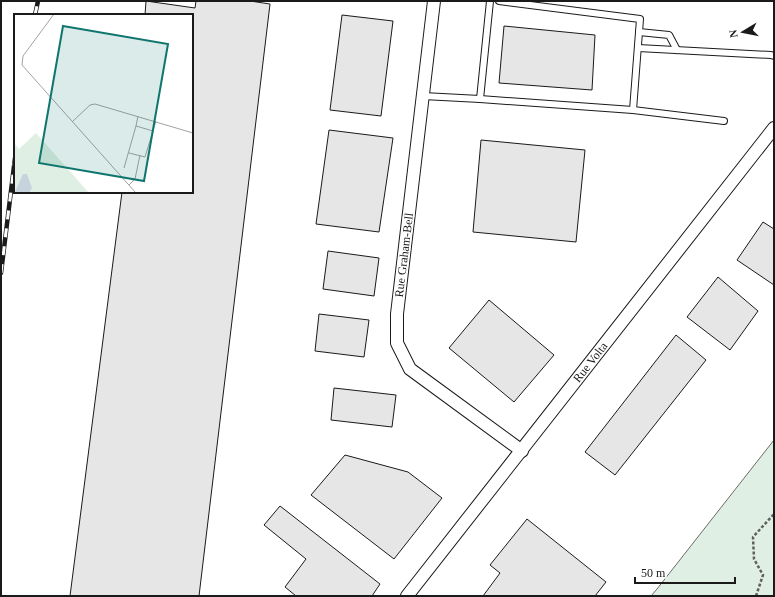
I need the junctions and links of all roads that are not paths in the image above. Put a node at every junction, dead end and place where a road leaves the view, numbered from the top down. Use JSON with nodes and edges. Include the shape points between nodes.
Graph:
{"nodes":[{"id":1,"x":434,"y":1,"type":"edge"},
{"id":2,"x":490,"y":1,"type":"edge"},
{"id":3,"x":500,"y":1,"type":"edge"},
{"id":4,"x":639,"y":32,"type":"junction"},
{"id":5,"x":638,"y":48,"type":"junction"},
{"id":6,"x":677,"y":50,"type":"junction"},
{"id":7,"x":774,"y":56,"type":"edge"},
{"id":8,"x":423,"y":96,"type":"junction"},
{"id":9,"x":480,"y":99,"type":"junction"},
{"id":10,"x":633,"y":110,"type":"junction"},
{"id":11,"x":724,"y":122,"type":"dead end"},
{"id":12,"x":774,"y":128,"type":"edge"},
{"id":13,"x":522,"y":451,"type":"junction"},
{"id":14,"x":407,"y":596,"type":"edge"}],
"edges":[{"from":1,"to":8,"type":"street","name":"Rue Graham-Bell"},
{"from":2,"to":9,"type":"lane"},
{"from":3,"to":4,"type":"lane","via":[[640,19]]},
{"from":4,"to":5,"type":"lane"},
{"from":4,"to":6,"type":"lane","via":[[669,35]]},
{"from":5,"to":6,"type":"lane"},
{"from":5,"to":10,"type":"lane"},
{"from":6,"to":7,"type":"lane"},
{"from":8,"to":9,"type":"lane"},
{"from":8,"to":13,"type":"street","name":"Rue Graham-Bell","via":[[397,314],[397,343],[410,369]]},
{"from":9,"to":10,"type":"lane"},
{"from":10,"to":11,"type":"lane"},
{"from":12,"to":13,"type":"street","name":"Rue Volta"},
{"from":13,"to":14,"type":"street","name":"Rue Volta"}]}
